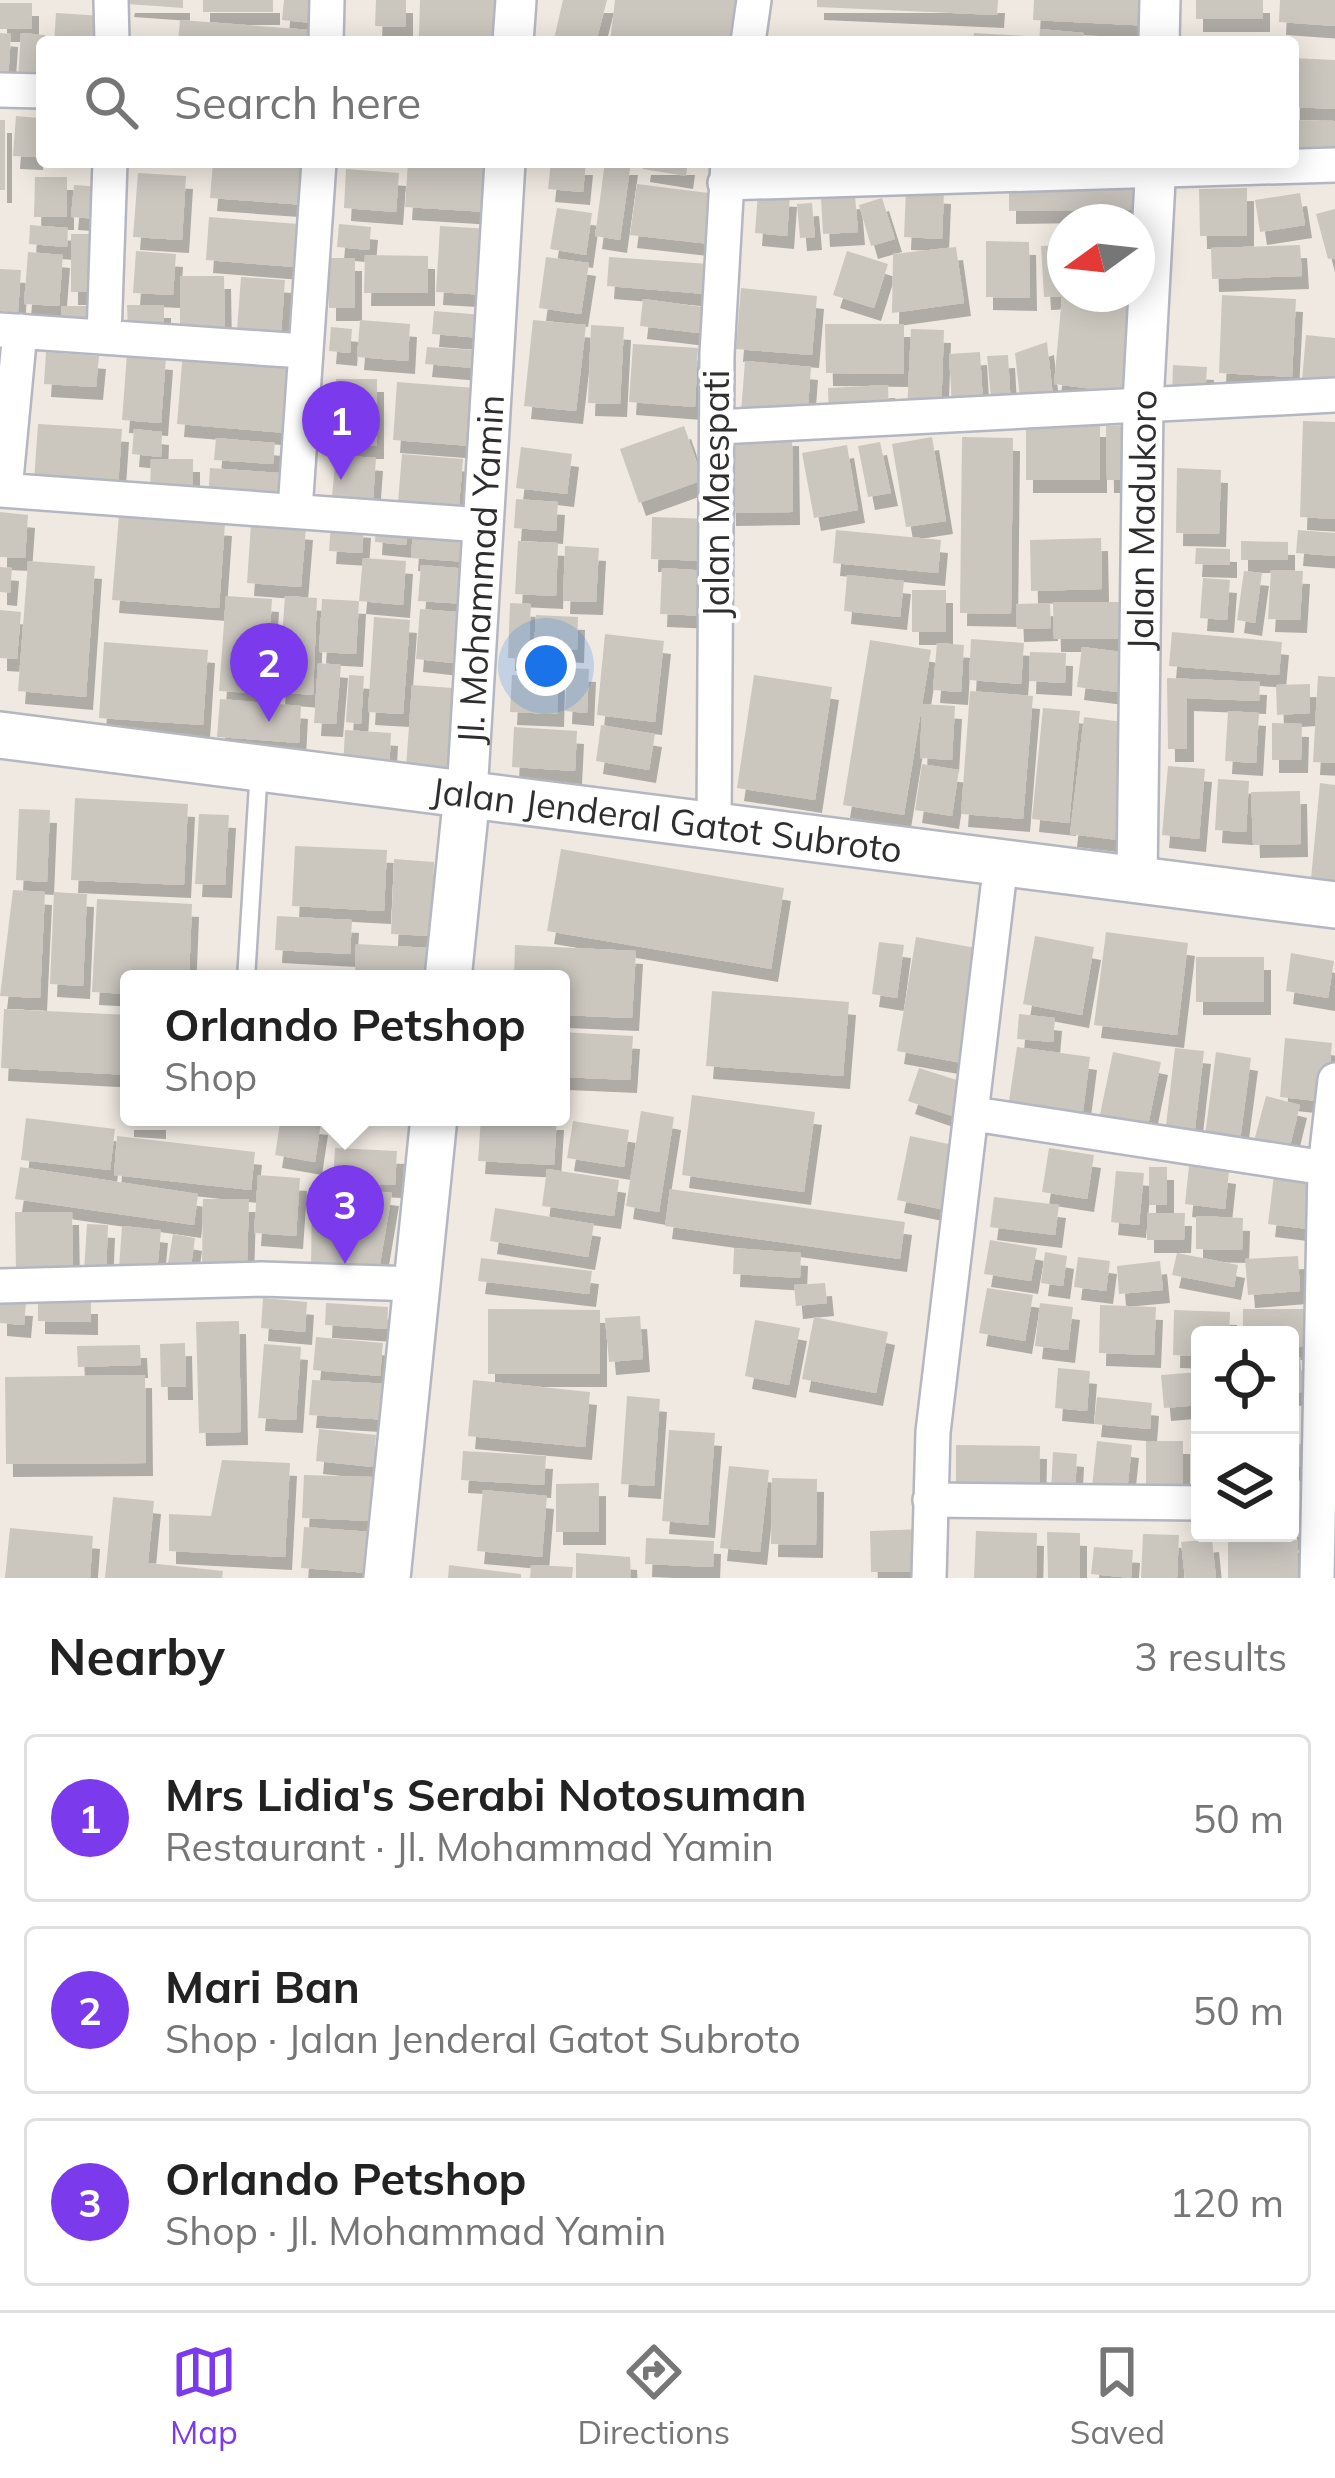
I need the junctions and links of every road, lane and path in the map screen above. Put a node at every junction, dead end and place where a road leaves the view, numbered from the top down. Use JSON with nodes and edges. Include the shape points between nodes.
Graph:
{"nodes":[{"id":1,"x":112,"y":0,"type":"edge"},
{"id":2,"x":327,"y":0,"type":"edge"},
{"id":3,"x":516,"y":0,"type":"edge"},
{"id":4,"x":754,"y":0,"type":"edge"},
{"id":5,"x":1160,"y":0,"type":"edge"},
{"id":6,"x":112,"y":36,"type":"edge"},
{"id":7,"x":326,"y":36,"type":"edge"},
{"id":8,"x":513,"y":36,"type":"edge"},
{"id":9,"x":749,"y":36,"type":"edge"},
{"id":10,"x":1159,"y":36,"type":"edge"},
{"id":11,"x":0,"y":90,"type":"edge"},
{"id":12,"x":36,"y":91,"type":"edge"},
{"id":13,"x":1299,"y":165,"type":"edge"},
{"id":14,"x":1335,"y":165,"type":"edge"},
{"id":15,"x":110,"y":168,"type":"edge"},
{"id":16,"x":318,"y":168,"type":"edge"},
{"id":17,"x":505,"y":168,"type":"edge"},
{"id":18,"x":1033,"y":168,"type":"edge"},
{"id":19,"x":1156,"y":168,"type":"edge"},
{"id":20,"x":726,"y":173,"type":"edge"},
{"id":21,"x":10,"y":330,"type":"edge"},
{"id":22,"x":104,"y":337,"type":"junction"},
{"id":23,"x":303,"y":351,"type":"junction"},
{"id":24,"x":1335,"y":395,"type":"edge"},
{"id":25,"x":1143,"y":404,"type":"junction"},
{"id":26,"x":718,"y":427,"type":"junction"},
{"id":27,"x":2,"y":490,"type":"edge"},
{"id":28,"x":295,"y":510,"type":"junction"},
{"id":29,"x":482,"y":525,"type":"junction"},
{"id":30,"x":0,"y":735,"type":"edge"},
{"id":31,"x":259,"y":767,"type":"junction"},
{"id":32,"x":467,"y":794,"type":"junction"},
{"id":33,"x":714,"y":826,"type":"junction"},
{"id":34,"x":1001,"y":862,"type":"junction"},
{"id":35,"x":1137,"y":880,"type":"junction"},
{"id":36,"x":1335,"y":905,"type":"edge"},
{"id":37,"x":247,"y":970,"type":"edge"},
{"id":38,"x":449,"y":970,"type":"edge"},
{"id":39,"x":1335,"y":1080,"type":"edge"},
{"id":40,"x":974,"y":1114,"type":"junction"},
{"id":41,"x":433,"y":1126,"type":"edge"},
{"id":42,"x":1325,"y":1168,"type":"junction"},
{"id":43,"x":1330,"y":1223,"type":"edge"},
{"id":44,"x":417,"y":1283,"type":"junction"},
{"id":45,"x":0,"y":1286,"type":"edge"},
{"id":46,"x":930,"y":1500,"type":"junction"},
{"id":47,"x":1191,"y":1503,"type":"edge"},
{"id":48,"x":1314,"y":1505,"type":"edge"},
{"id":49,"x":387,"y":1578,"type":"edge"},
{"id":50,"x":929,"y":1578,"type":"edge"},
{"id":51,"x":1317,"y":1578,"type":"edge"}],
"edges":[{"from":1,"to":6,"type":"street"},
{"from":2,"to":7,"type":"street"},
{"from":3,"to":8,"type":"street"},
{"from":4,"to":9,"type":"street"},
{"from":5,"to":10,"type":"street"},
{"from":11,"to":12,"type":"street"},
{"from":13,"to":14,"type":"street"},
{"from":15,"to":22,"type":"street"},
{"from":16,"to":23,"type":"street"},
{"from":17,"to":29,"type":"street","name":"Jl. Mohammad Yamin"},
{"from":18,"to":20,"type":"street"},
{"from":19,"to":25,"type":"street","name":"Jalan Madukoro"},
{"from":20,"to":26,"type":"street","name":"Jalan Maespati"},
{"from":21,"to":22,"type":"street"},
{"from":21,"to":27,"type":"street"},
{"from":22,"to":23,"type":"street"},
{"from":23,"to":28,"type":"street"},
{"from":24,"to":25,"type":"street"},
{"from":25,"to":26,"type":"street"},
{"from":25,"to":35,"type":"street","name":"Jalan Madukoro"},
{"from":26,"to":33,"type":"street","name":"Jalan Maespati"},
{"from":27,"to":28,"type":"street"},
{"from":28,"to":29,"type":"street"},
{"from":29,"to":32,"type":"street","name":"Jl. Mohammad Yamin"},
{"from":30,"to":31,"type":"main road","name":"Jalan Jenderal Gatot Subroto"},
{"from":31,"to":32,"type":"main road","name":"Jalan Jenderal Gatot Subroto"},
{"from":31,"to":37,"type":"lane"},
{"from":32,"to":33,"type":"main road","name":"Jalan Jenderal Gatot Subroto"},
{"from":32,"to":38,"type":"main road","name":"Jl. Mohammad Yamin"},
{"from":33,"to":34,"type":"main road","name":"Jalan Jenderal Gatot Subroto"},
{"from":34,"to":35,"type":"main road","name":"Jalan Jenderal Gatot Subroto"},
{"from":34,"to":40,"type":"street"},
{"from":35,"to":36,"type":"main road","name":"Jalan Jenderal Gatot Subroto"},
{"from":39,"to":42,"type":"street"},
{"from":40,"to":42,"type":"street"},
{"from":40,"to":46,"type":"street"},
{"from":41,"to":44,"type":"main road"},
{"from":42,"to":43,"type":"street"},
{"from":43,"to":48,"type":"street"},
{"from":44,"to":45,"type":"street"},
{"from":44,"to":49,"type":"main road"},
{"from":46,"to":47,"type":"street"},
{"from":46,"to":50,"type":"street"},
{"from":48,"to":51,"type":"street"}]}
